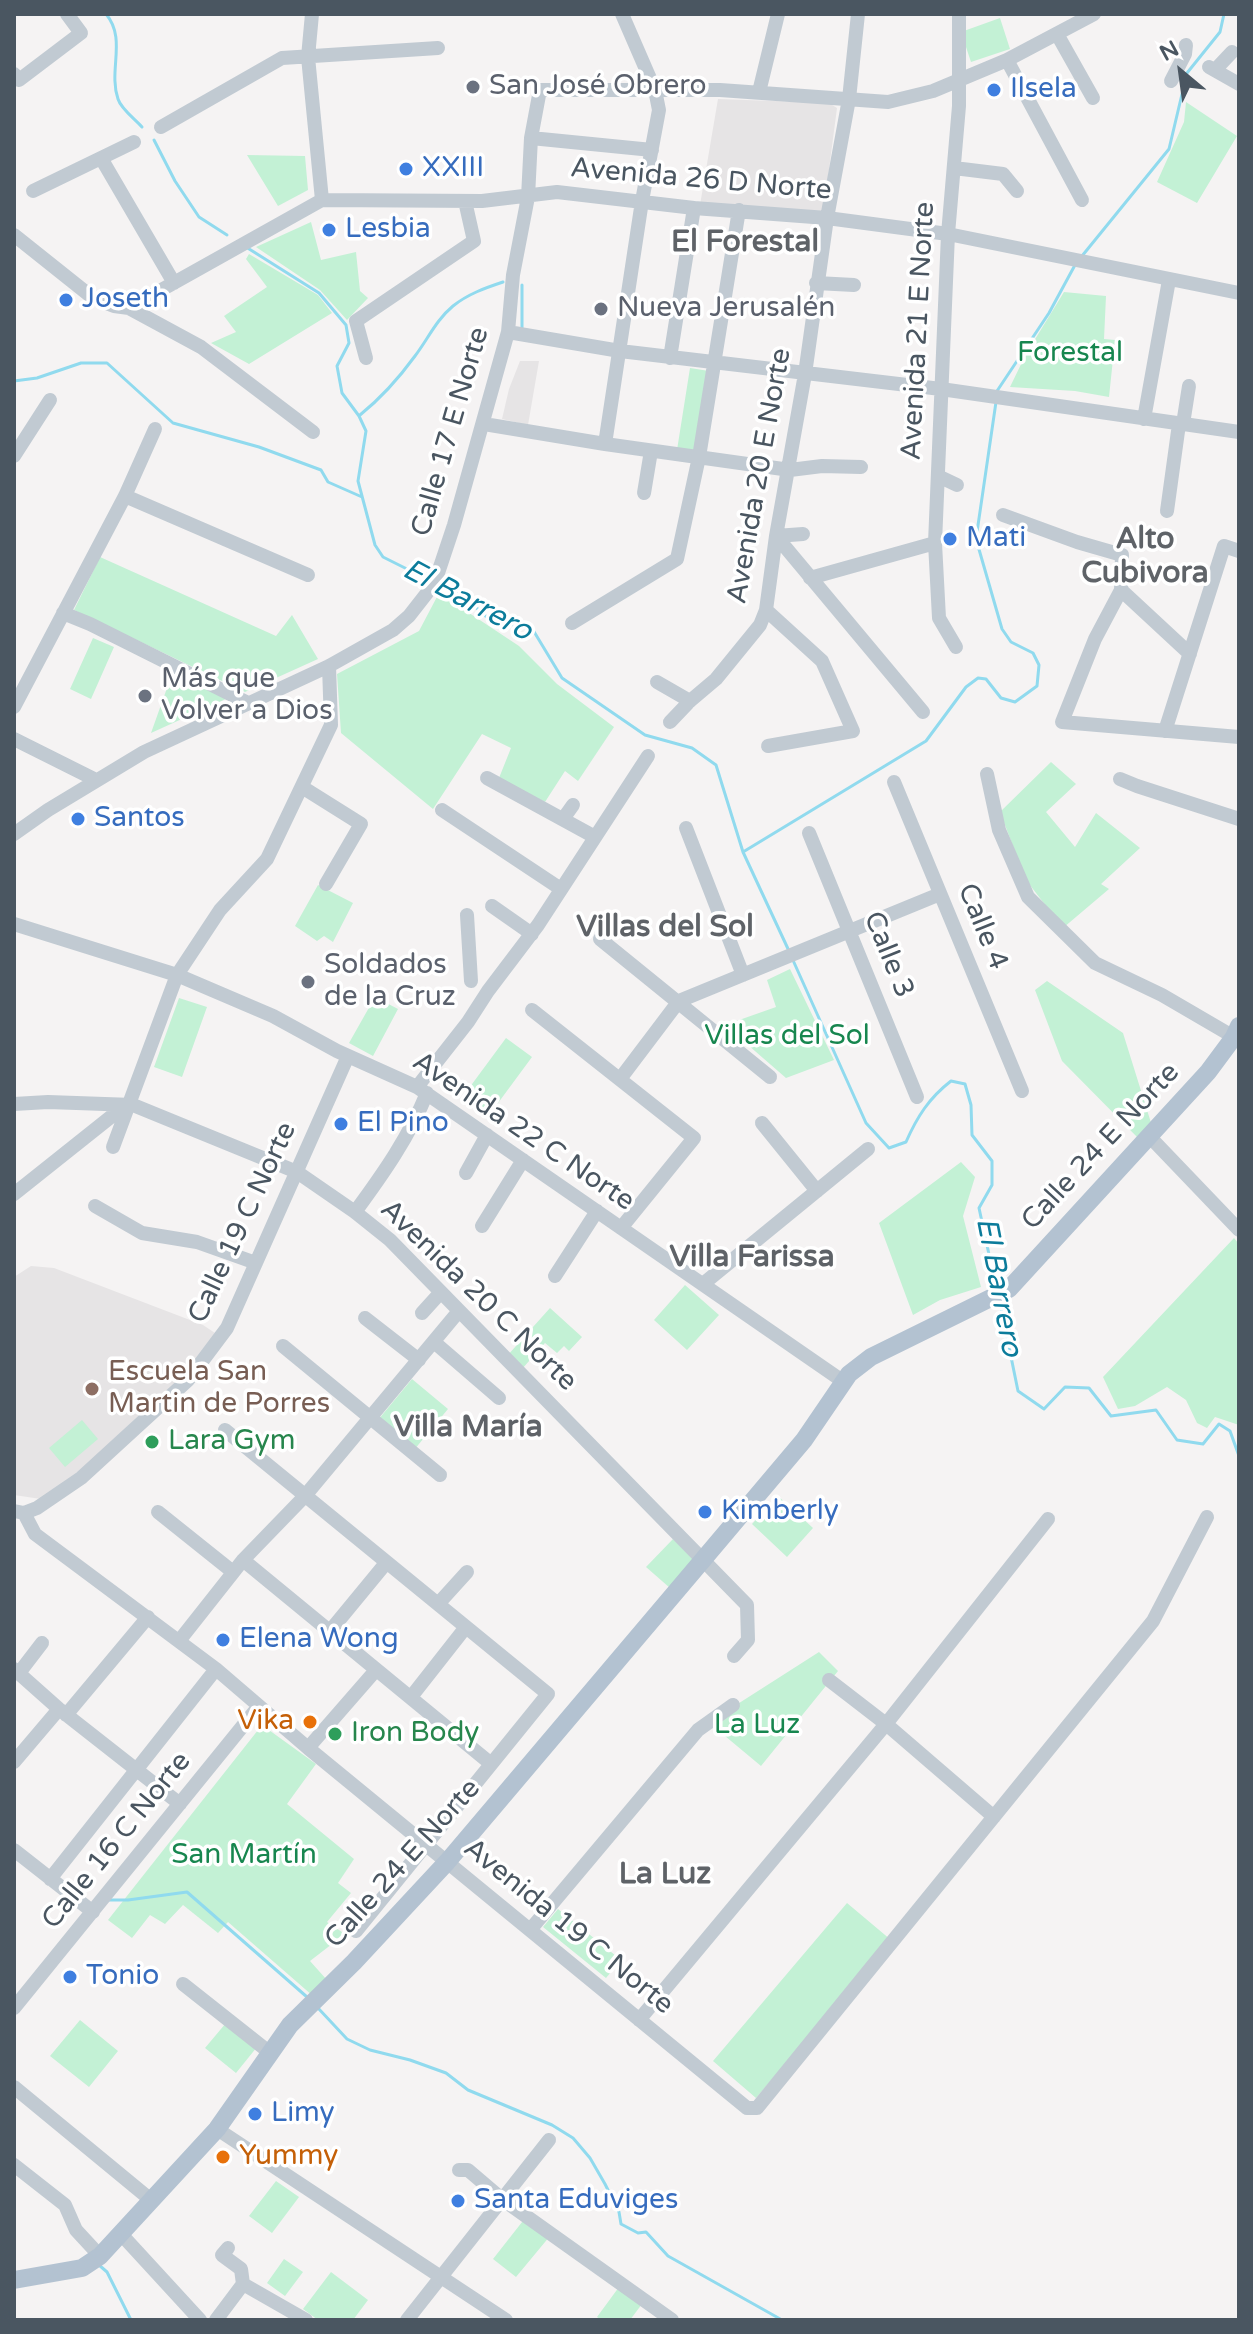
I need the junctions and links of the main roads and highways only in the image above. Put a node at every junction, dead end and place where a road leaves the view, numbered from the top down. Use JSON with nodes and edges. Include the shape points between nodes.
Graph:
{"nodes":[{"id":1,"x":1237,"y":1031,"type":"edge"},
{"id":2,"x":14,"y":2280,"type":"edge"}],
"edges":[{"from":1,"to":2,"type":"main road","name":"Calle 24 E Norte","via":[[1208,1072],[1009,1289],[871,1357],[844,1382],[804,1440],[447,1862],[269,2052],[217,2129],[121,2234],[93,2261]]}]}
